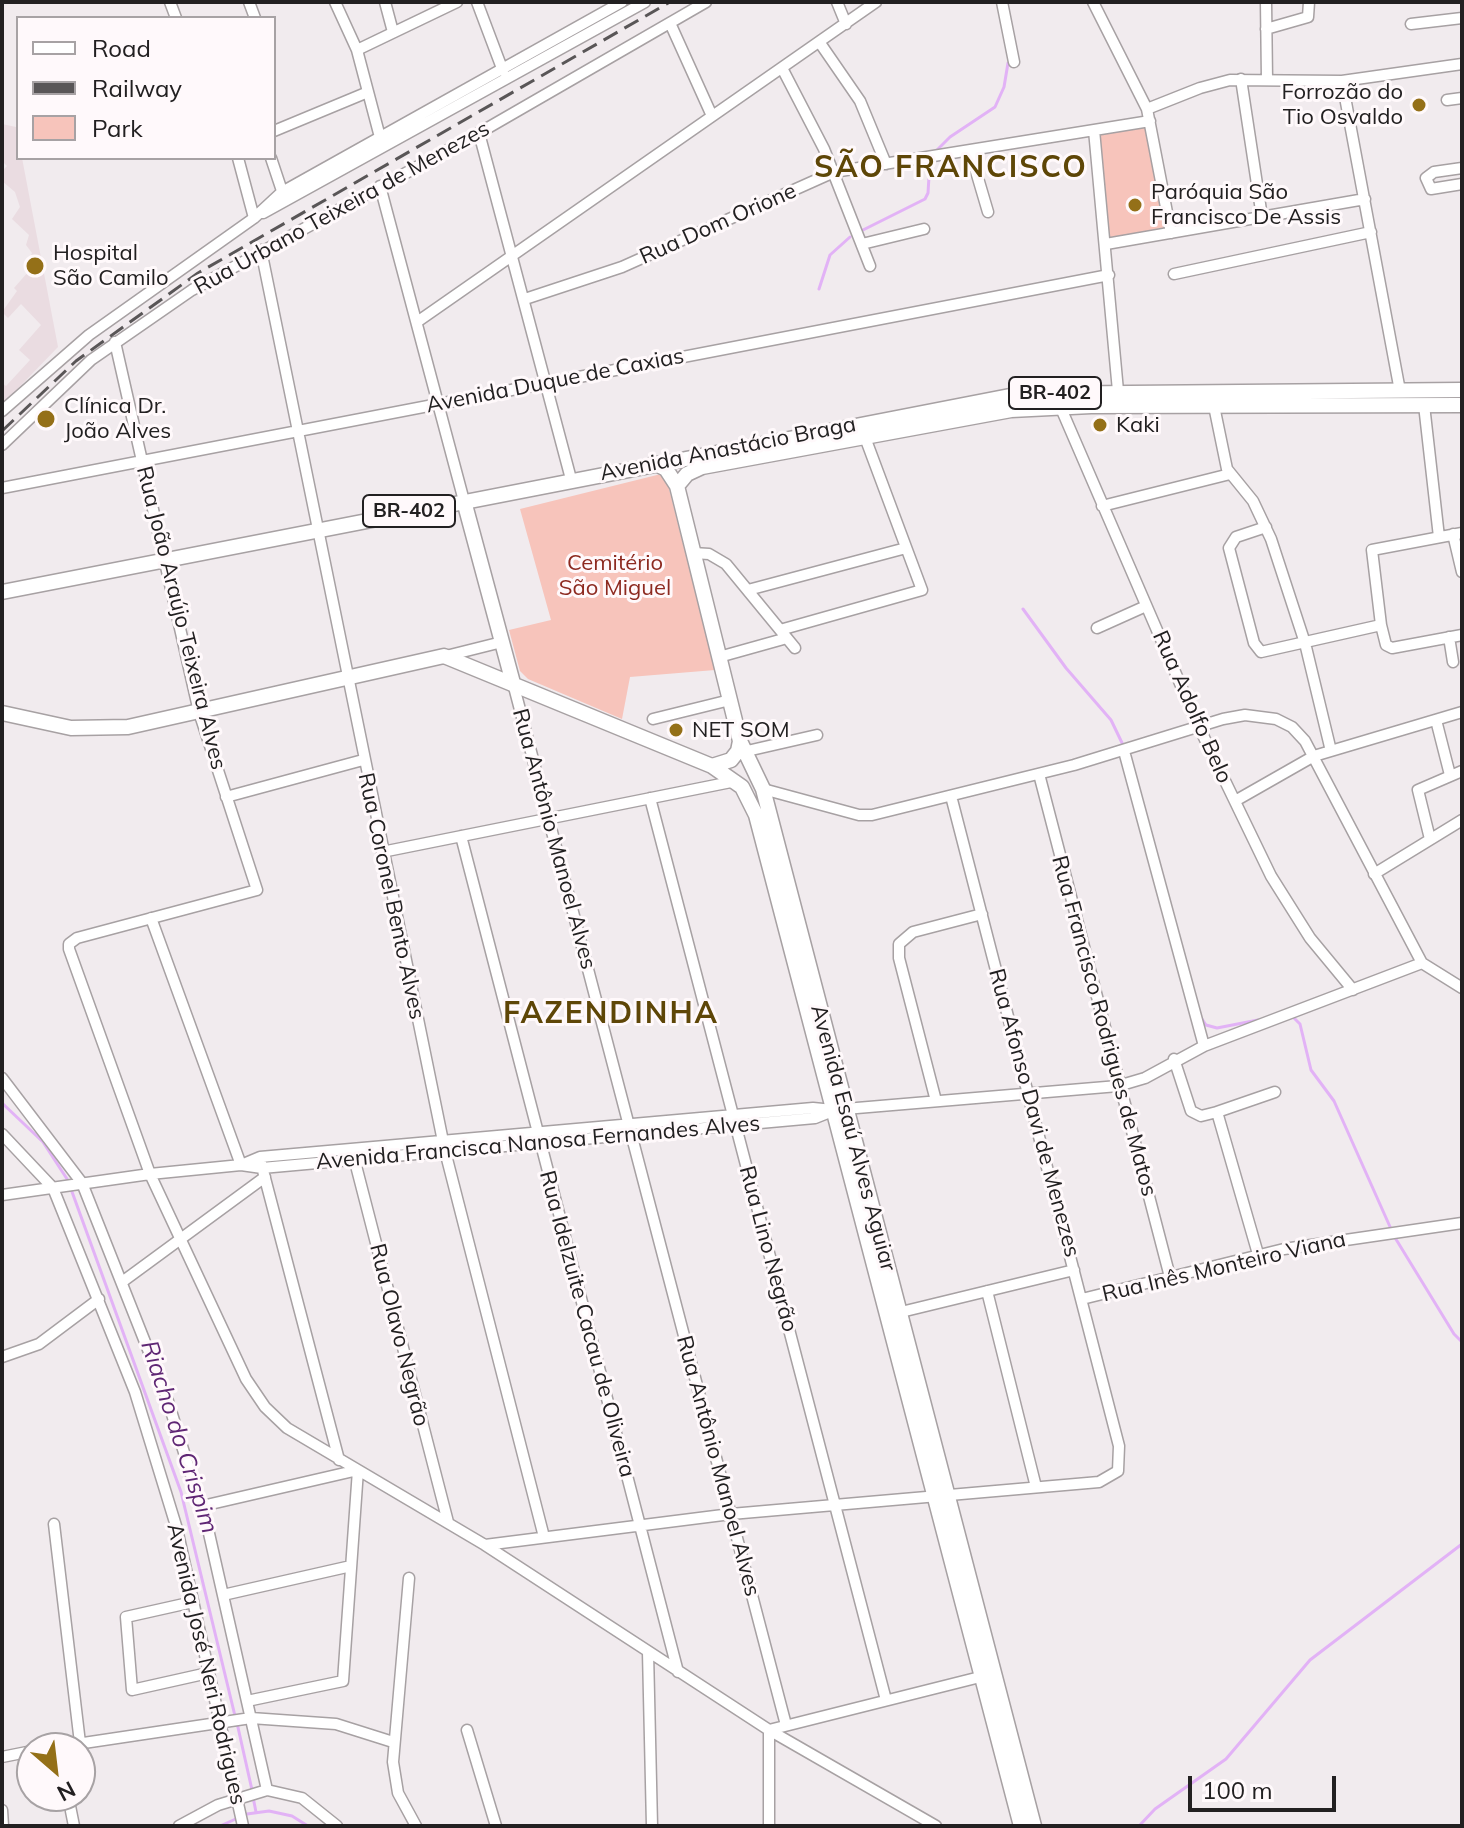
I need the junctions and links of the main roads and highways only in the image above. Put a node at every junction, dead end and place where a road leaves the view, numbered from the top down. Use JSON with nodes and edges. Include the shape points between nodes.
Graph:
{"nodes":[{"id":1,"x":1462,"y":390,"type":"edge"},
{"id":2,"x":1462,"y":405,"type":"edge"},
{"id":3,"x":969,"y":410,"type":"junction"},
{"id":4,"x":862,"y":429,"type":"junction"},
{"id":5,"x":654,"y":463,"type":"junction"},
{"id":6,"x":677,"y":486,"type":"junction"},
{"id":7,"x":464,"y":501,"type":"junction"},
{"id":8,"x":2,"y":592,"type":"edge"},
{"id":9,"x":513,"y":683,"type":"junction"},
{"id":10,"x":2,"y":713,"type":"edge"},
{"id":11,"x":743,"y":746,"type":"junction"},
{"id":12,"x":712,"y":766,"type":"junction"},
{"id":13,"x":736,"y":781,"type":"junction"},
{"id":14,"x":763,"y":789,"type":"junction"},
{"id":15,"x":798,"y":950,"type":"junction"},
{"id":16,"x":988,"y":1675,"type":"junction"},
{"id":17,"x":1021,"y":1826,"type":"edge"},
{"id":18,"x":1034,"y":1826,"type":"edge"}],
"edges":[{"from":1,"to":3,"type":"main road","name":"Avenida Anastácio Braga","number":"BR-402","via":[[1020,394]]},
{"from":2,"to":3,"type":"main road","name":"Avenida Anastácio Braga","number":"BR-402"},
{"from":3,"to":4,"type":"main road","name":"Avenida Anastácio Braga","number":"BR-402"},
{"from":4,"to":5,"type":"main road","name":"Avenida Anastácio Braga","number":"BR-402"},
{"from":4,"to":6,"type":"main road","name":"Avenida Anastácio Braga","number":"BR-402","via":[[702,467]]},
{"from":5,"to":6,"type":"main road","via":[[666,469]]},
{"from":5,"to":7,"type":"main road","name":"Avenida Anastácio Braga","number":"BR-402"},
{"from":6,"to":11,"type":"main road","name":"Avenida Esaú Alves Aguiar"},
{"from":7,"to":8,"type":"main road","name":"Avenida Anastácio Braga","number":"BR-402"},
{"from":7,"to":9,"type":"main road","name":"Rua Antônio Manoel Alves"},
{"from":9,"to":10,"type":"main road","name":"Avenida Esaú Alves Aguiar","via":[[444,656],[199,712],[94,730]]},
{"from":9,"to":12,"type":"main road","name":"Avenida Esaú Alves Aguiar"},
{"from":11,"to":12,"type":"main road","via":[[731,760]]},
{"from":11,"to":14,"type":"main road","name":"Avenida Esaú Alves Aguiar"},
{"from":12,"to":13,"type":"main road","name":"Avenida Esaú Alves Aguiar"},
{"from":13,"to":14,"type":"main road"},
{"from":13,"to":15,"type":"main road","name":"Avenida Esaú Alves Aguiar","via":[[753,806]]},
{"from":14,"to":15,"type":"main road","name":"Avenida Esaú Alves Aguiar"},
{"from":15,"to":16,"type":"main road","name":"Avenida Esaú Alves Aguiar"},
{"from":16,"to":17,"type":"main road","name":"Avenida Esaú Alves Aguiar"},
{"from":16,"to":18,"type":"main road","name":"Avenida Esaú Alves Aguiar"}]}
